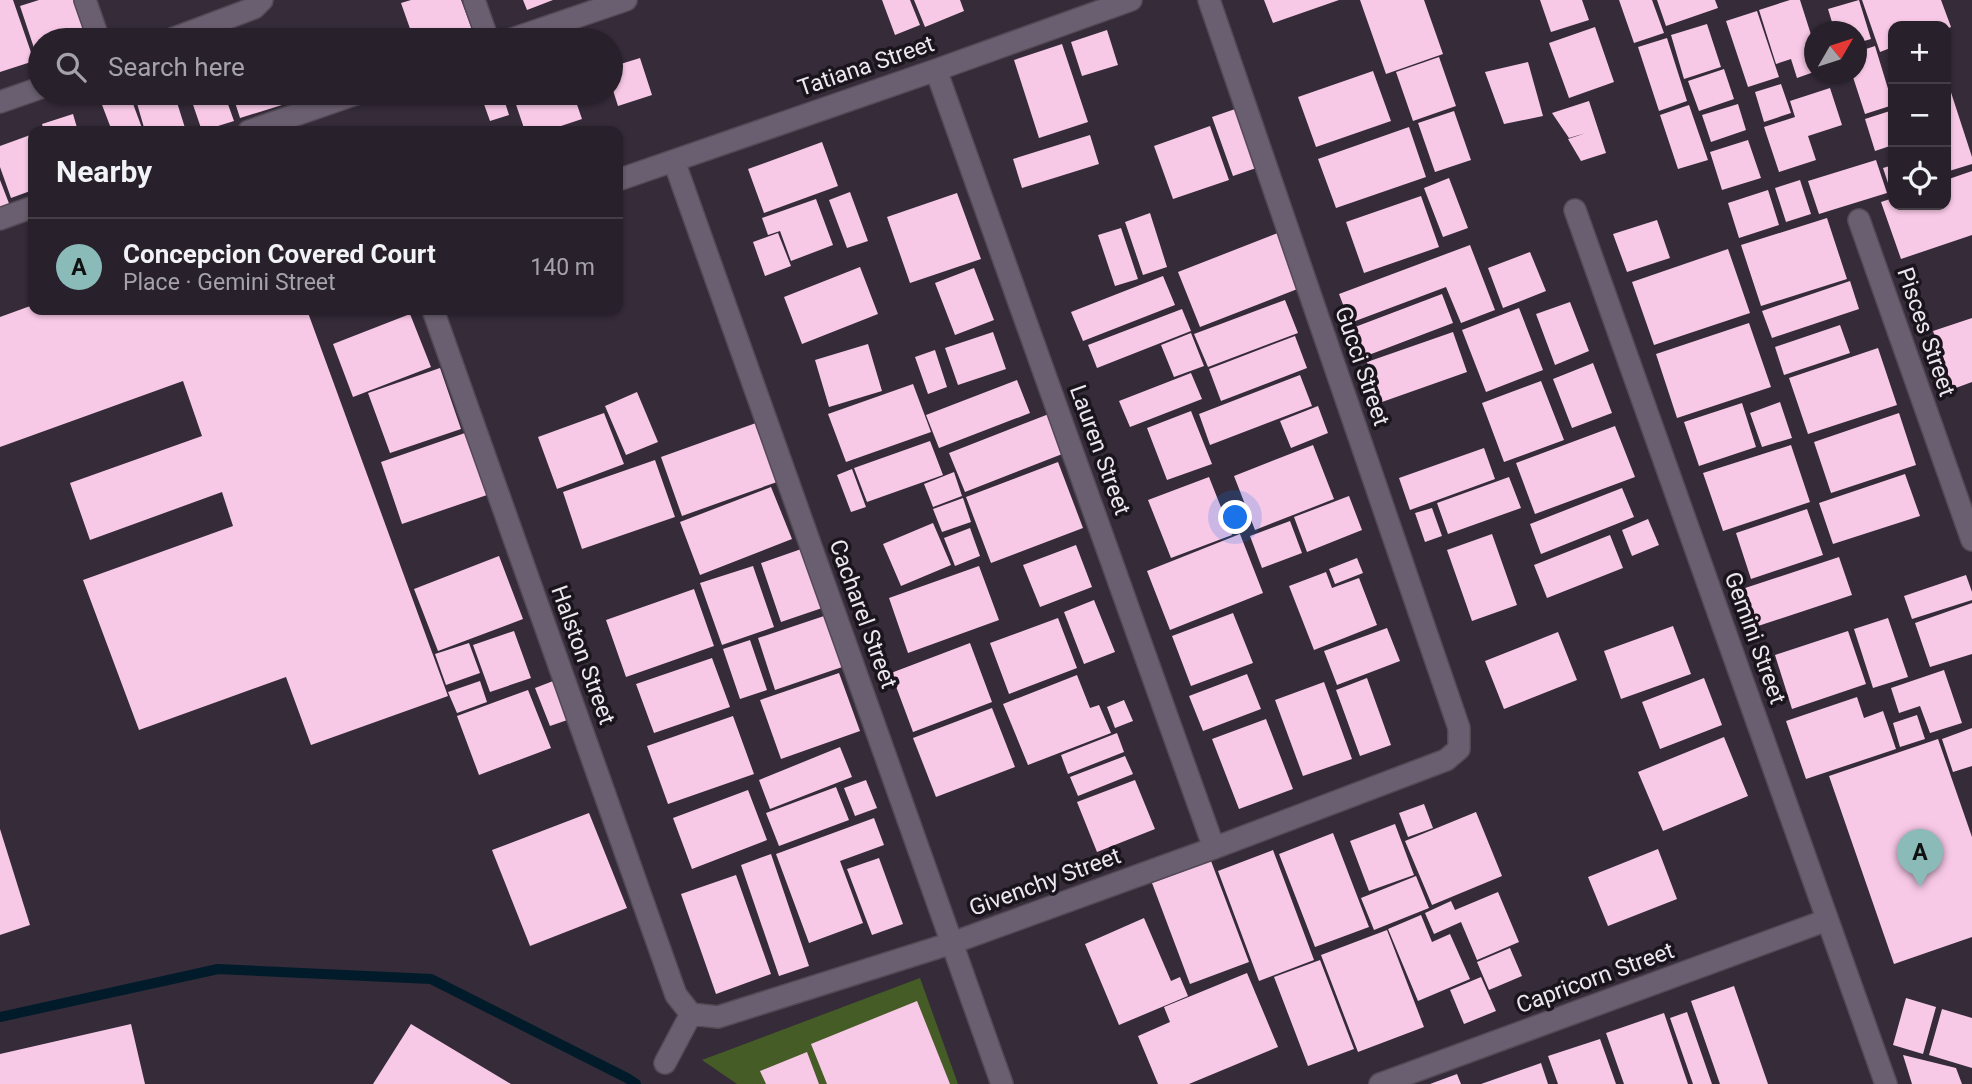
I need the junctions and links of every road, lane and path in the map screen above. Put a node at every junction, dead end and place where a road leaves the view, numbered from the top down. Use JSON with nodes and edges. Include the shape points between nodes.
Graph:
{"nodes":[{"id":1,"x":85,"y":0,"type":"edge"},
{"id":2,"x":262,"y":0,"type":"edge"},
{"id":3,"x":474,"y":0,"type":"edge"},
{"id":4,"x":626,"y":0,"type":"edge"},
{"id":5,"x":1131,"y":0,"type":"edge"},
{"id":6,"x":1209,"y":0,"type":"edge"},
{"id":7,"x":95,"y":28,"type":"edge"},
{"id":8,"x":201,"y":28,"type":"edge"},
{"id":9,"x":484,"y":28,"type":"edge"},
{"id":10,"x":544,"y":28,"type":"edge"},
{"id":11,"x":936,"y":70,"type":"junction"},
{"id":12,"x":28,"y":92,"type":"edge"},
{"id":13,"x":0,"y":102,"type":"edge"},
{"id":14,"x":324,"y":105,"type":"edge"},
{"id":15,"x":263,"y":126,"type":"edge"},
{"id":16,"x":674,"y":161,"type":"junction"},
{"id":17,"x":623,"y":178,"type":"edge"},
{"id":18,"x":28,"y":209,"type":"edge"},
{"id":19,"x":1575,"y":210,"type":"dead end"},
{"id":20,"x":0,"y":219,"type":"edge"},
{"id":21,"x":1859,"y":220,"type":"dead end"},
{"id":22,"x":435,"y":315,"type":"edge"},
{"id":23,"x":1972,"y":540,"type":"edge"},
{"id":24,"x":1459,"y":750,"type":"joint"},
{"id":25,"x":1214,"y":848,"type":"junction"},
{"id":26,"x":1827,"y":920,"type":"junction"},
{"id":27,"x":952,"y":943,"type":"junction"},
{"id":28,"x":691,"y":1014,"type":"junction"},
{"id":29,"x":665,"y":1063,"type":"dead end"},
{"id":30,"x":1002,"y":1084,"type":"edge"},
{"id":31,"x":1380,"y":1084,"type":"edge"},
{"id":32,"x":1886,"y":1084,"type":"edge"}],
"edges":[{"from":1,"to":7,"type":"street"},
{"from":2,"to":8,"type":"street","via":[[254,8]]},
{"from":3,"to":9,"type":"street"},
{"from":4,"to":10,"type":"street"},
{"from":5,"to":11,"type":"street","name":"Tatiana Street"},
{"from":6,"to":24,"type":"street","name":"Gucci Street","via":[[1459,728]]},
{"from":11,"to":16,"type":"street","name":"Tatiana Street"},
{"from":11,"to":25,"type":"street","name":"Lauren Street"},
{"from":12,"to":13,"type":"street"},
{"from":14,"to":15,"type":"street"},
{"from":16,"to":17,"type":"street","name":"Tatiana Street"},
{"from":16,"to":27,"type":"street","name":"Cacharel Street"},
{"from":18,"to":20,"type":"street"},
{"from":19,"to":26,"type":"street","name":"Gemini Street"},
{"from":21,"to":23,"type":"street","name":"Pisces Street"},
{"from":22,"to":28,"type":"street","name":"Halston Street","via":[[676,995]]},
{"from":24,"to":25,"type":"street","name":"Givenchy Street","via":[[1446,760]]},
{"from":25,"to":27,"type":"street","name":"Givenchy Street"},
{"from":26,"to":31,"type":"street","name":"Capricorn Street"},
{"from":26,"to":32,"type":"street","name":"Gemini Street"},
{"from":27,"to":28,"type":"street","name":"Givenchy Street","via":[[718,1017]]},
{"from":27,"to":30,"type":"street","name":"Cacharel Street"},
{"from":28,"to":29,"type":"street"}]}
